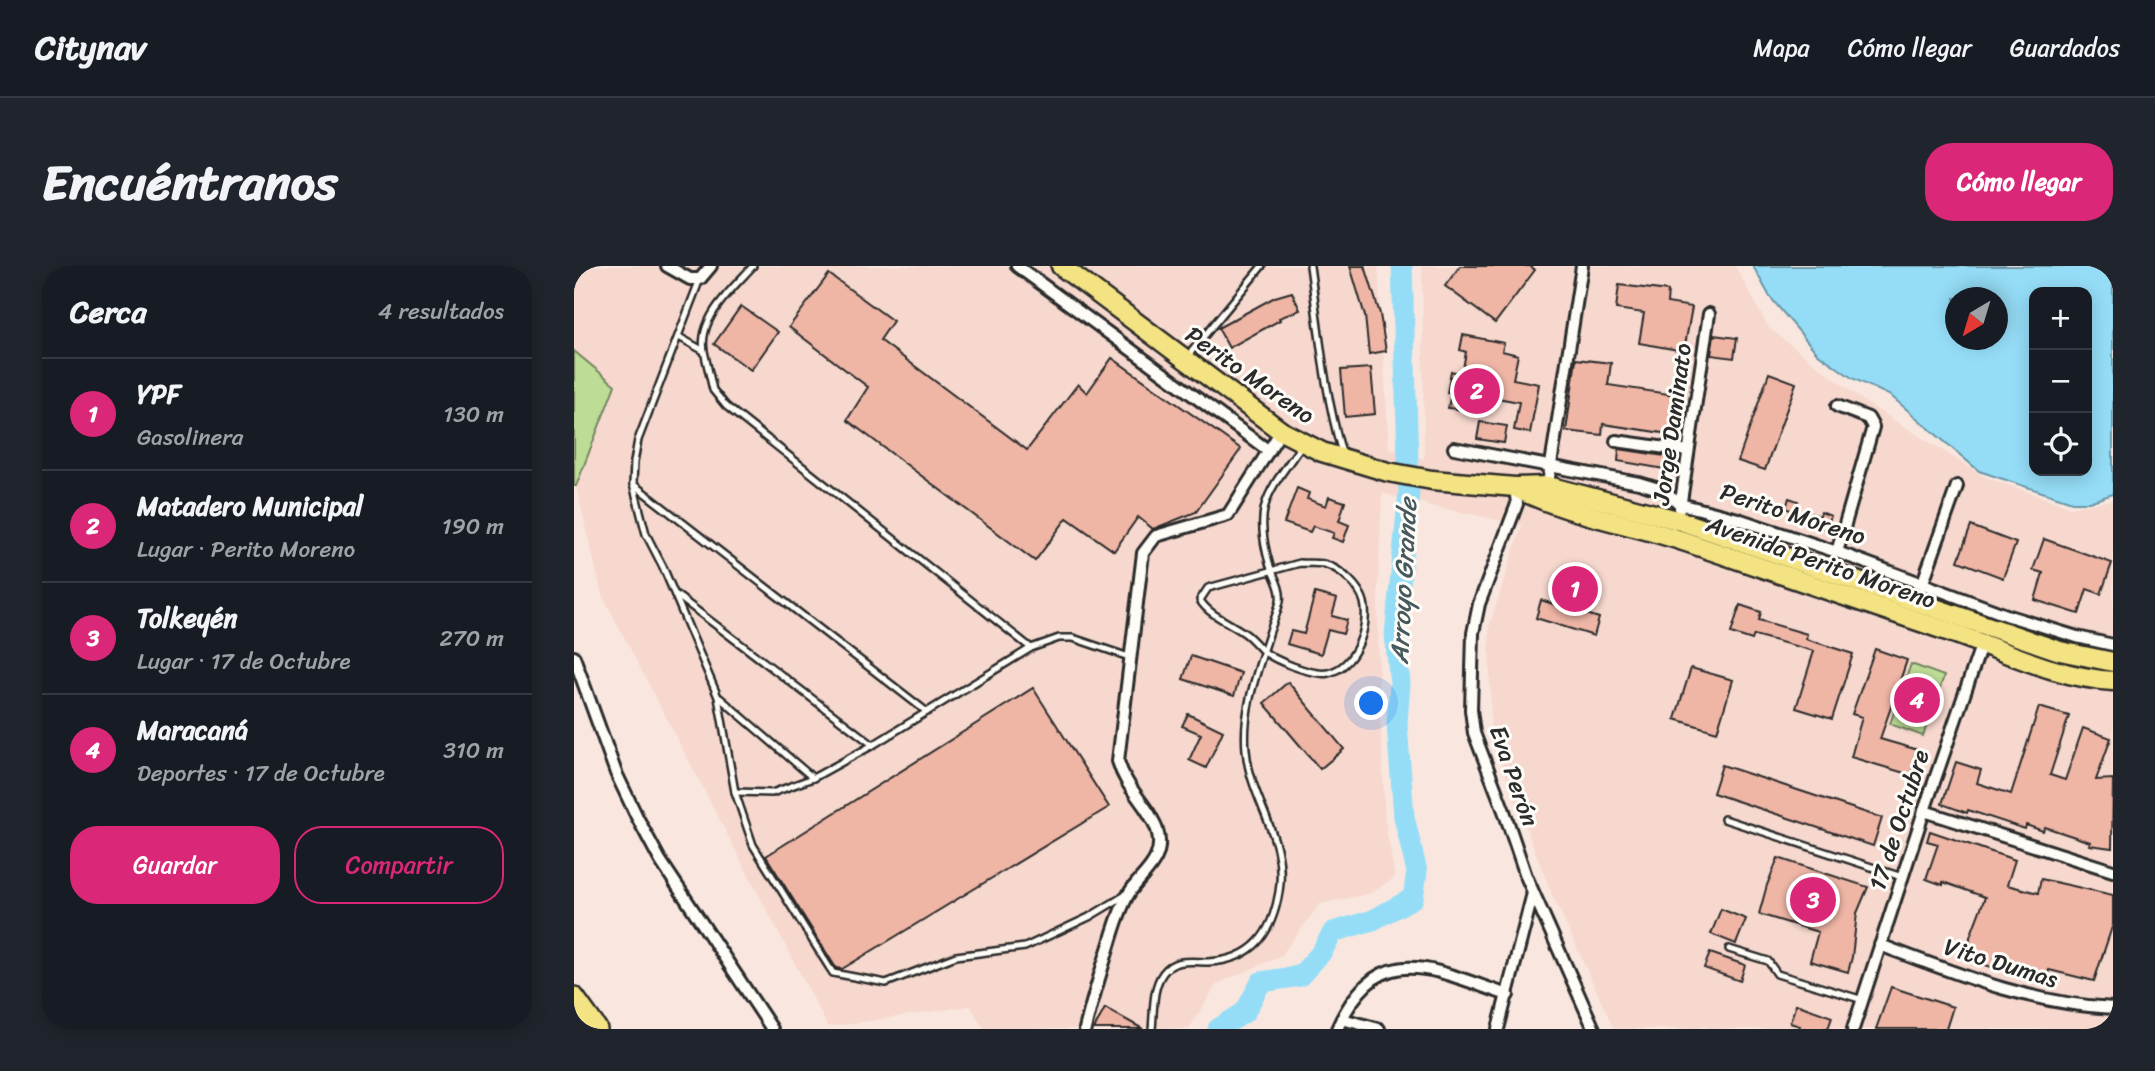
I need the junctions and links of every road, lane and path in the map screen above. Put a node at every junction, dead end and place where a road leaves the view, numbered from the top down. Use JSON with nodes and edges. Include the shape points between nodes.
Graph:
{"nodes":[{"id":1,"x":667,"y":266,"type":"edge"},
{"id":2,"x":711,"y":266,"type":"edge"},
{"id":3,"x":753,"y":266,"type":"edge"},
{"id":4,"x":1017,"y":266,"type":"edge"},
{"id":5,"x":1061,"y":266,"type":"edge"},
{"id":6,"x":1262,"y":266,"type":"edge"},
{"id":7,"x":1310,"y":266,"type":"edge"},
{"id":8,"x":1582,"y":266,"type":"edge"},
{"id":9,"x":700,"y":279,"type":"junction"},
{"id":10,"x":1709,"y":314,"type":"dead end"},
{"id":11,"x":679,"y":337,"type":"junction"},
{"id":12,"x":704,"y":351,"type":"junction"},
{"id":13,"x":1185,"y":360,"type":"junction"},
{"id":14,"x":1837,"y":406,"type":"dead end"},
{"id":15,"x":1281,"y":431,"type":"junction"},
{"id":16,"x":1616,"y":441,"type":"dead end"},
{"id":17,"x":1303,"y":443,"type":"junction"},
{"id":18,"x":1454,"y":448,"type":"dead end"},
{"id":19,"x":1269,"y":451,"type":"junction"},
{"id":20,"x":1688,"y":451,"type":"junction"},
{"id":21,"x":1343,"y":460,"type":"junction"},
{"id":22,"x":1551,"y":466,"type":"junction"},
{"id":23,"x":1432,"y":480,"type":"joint"},
{"id":24,"x":633,"y":484,"type":"junction"},
{"id":25,"x":1957,"y":486,"type":"dead end"},
{"id":26,"x":1514,"y":487,"type":"junction"},
{"id":27,"x":1546,"y":494,"type":"junction"},
{"id":28,"x":1680,"y":521,"type":"junction"},
{"id":29,"x":1837,"y":552,"type":"junction"},
{"id":30,"x":1272,"y":572,"type":"junction"},
{"id":31,"x":1922,"y":585,"type":"junction"},
{"id":32,"x":672,"y":591,"type":"junction"},
{"id":33,"x":1988,"y":625,"type":"junction"},
{"id":34,"x":1982,"y":643,"type":"junction"},
{"id":35,"x":2113,"y":645,"type":"edge"},
{"id":36,"x":1031,"y":648,"type":"junction"},
{"id":37,"x":1264,"y":652,"type":"junction"},
{"id":38,"x":574,"y":657,"type":"edge"},
{"id":39,"x":1129,"y":657,"type":"junction"},
{"id":40,"x":2113,"y":662,"type":"edge"},
{"id":41,"x":2113,"y":681,"type":"edge"},
{"id":42,"x":718,"y":697,"type":"junction"},
{"id":43,"x":927,"y":712,"type":"junction"},
{"id":44,"x":873,"y":745,"type":"junction"},
{"id":45,"x":813,"y":778,"type":"junction"},
{"id":46,"x":735,"y":792,"type":"junction"},
{"id":47,"x":1923,"y":811,"type":"junction"},
{"id":48,"x":1724,"y":819,"type":"dead end"},
{"id":49,"x":2113,"y":871,"type":"edge"},
{"id":50,"x":1902,"y":877,"type":"junction"},
{"id":51,"x":1129,"y":893,"type":"junction"},
{"id":52,"x":1533,"y":893,"type":"junction"},
{"id":53,"x":1880,"y":945,"type":"junction"},
{"id":54,"x":1729,"y":949,"type":"dead end"},
{"id":55,"x":1508,"y":995,"type":"junction"},
{"id":56,"x":574,"y":997,"type":"edge"},
{"id":57,"x":1863,"y":1000,"type":"junction"},
{"id":58,"x":2113,"y":1009,"type":"edge"},
{"id":59,"x":1339,"y":1024,"type":"edge"},
{"id":60,"x":597,"y":1029,"type":"edge"},
{"id":61,"x":772,"y":1029,"type":"edge"},
{"id":62,"x":1085,"y":1029,"type":"edge"},
{"id":63,"x":1152,"y":1029,"type":"edge"},
{"id":64,"x":1379,"y":1029,"type":"edge"},
{"id":65,"x":1498,"y":1029,"type":"edge"},
{"id":66,"x":1594,"y":1029,"type":"edge"},
{"id":67,"x":1853,"y":1029,"type":"edge"}],
"edges":[{"from":1,"to":9,"type":"street","via":[[690,279]]},
{"from":2,"to":9,"type":"street"},
{"from":3,"to":12,"type":"lane","via":[[718,306],[707,327]]},
{"from":4,"to":19,"type":"street"},
{"from":5,"to":13,"type":"main road","name":"Perito Moreno"},
{"from":6,"to":13,"type":"lane"},
{"from":7,"to":21,"type":"lane","via":[[1330,411]]},
{"from":8,"to":22,"type":"street"},
{"from":9,"to":11,"type":"lane"},
{"from":10,"to":20,"type":"street","name":"Jorge Daminato"},
{"from":11,"to":12,"type":"lane"},
{"from":11,"to":24,"type":"lane","via":[[638,440]]},
{"from":12,"to":36,"type":"lane","via":[[713,390],[726,406]]},
{"from":13,"to":15,"type":"main road","name":"Perito Moreno"},
{"from":14,"to":29,"type":"street","via":[[1868,418],[1873,427]]},
{"from":15,"to":17,"type":"main road","name":"Perito Moreno"},
{"from":15,"to":19,"type":"street"},
{"from":16,"to":20,"type":"street"},
{"from":17,"to":21,"type":"main road","name":"Perito Moreno"},
{"from":17,"to":30,"type":"lane","via":[[1264,506],[1261,522]]},
{"from":18,"to":22,"type":"street","name":"Perito Moreno"},
{"from":19,"to":39,"type":"street","via":[[1228,515],[1156,536],[1148,544]]},
{"from":20,"to":28,"type":"street","name":"Jorge Daminato"},
{"from":21,"to":23,"type":"main road","name":"Perito Moreno"},
{"from":22,"to":27,"type":"street"},
{"from":22,"to":28,"type":"street","name":"Perito Moreno","via":[[1661,490]]},
{"from":23,"to":26,"type":"main road","name":"Avenida Perito Moreno"},
{"from":24,"to":32,"type":"lane","via":[[646,534]]},
{"from":24,"to":43,"type":"lane"},
{"from":25,"to":31,"type":"street"},
{"from":26,"to":27,"type":"main road","name":"Avenida Perito Moreno"},
{"from":26,"to":52,"type":"street","name":"Eva Perón","via":[[1517,504],[1479,604],[1473,633],[1471,710],[1474,733]]},
{"from":27,"to":28,"type":"main road","name":"Avenida Perito Moreno"},
{"from":28,"to":29,"type":"street","name":"Perito Moreno","via":[[1738,519]]},
{"from":28,"to":33,"type":"main road","name":"Avenida Perito Moreno"},
{"from":28,"to":34,"type":"main road","name":"Avenida Perito Moreno"},
{"from":29,"to":31,"type":"street","name":"Perito Moreno"},
{"from":30,"to":37,"type":"lane","via":[[1280,599]]},
{"from":30,"to":37,"type":"lane","via":[[1208,588],[1200,600],[1205,609],[1249,636]]},
{"from":30,"to":37,"type":"lane","via":[[1300,563],[1326,564],[1349,579],[1365,604],[1357,649],[1344,664],[1327,673],[1299,668]]},
{"from":31,"to":35,"type":"street","name":"Perito Moreno","via":[[2066,634]]},
{"from":32,"to":42,"type":"lane"},
{"from":32,"to":44,"type":"lane"},
{"from":33,"to":34,"type":"street","name":"17 de Octubre"},
{"from":33,"to":40,"type":"main road","name":"Avenida Perito Moreno","via":[[2060,651]]},
{"from":34,"to":41,"type":"main road","name":"Avenida Perito Moreno","via":[[2050,668]]},
{"from":34,"to":47,"type":"street","name":"17 de Octubre"},
{"from":36,"to":39,"type":"lane","via":[[1073,638]]},
{"from":36,"to":43,"type":"lane"},
{"from":37,"to":63,"type":"lane","via":[[1247,711],[1245,748],[1250,776],[1282,864],[1269,928],[1260,943],[1229,959],[1172,965],[1163,973],[1154,995]]},
{"from":38,"to":61,"type":"street","via":[[616,773],[642,828]]},
{"from":39,"to":51,"type":"street","via":[[1118,761],[1122,777],[1158,831],[1159,848],[1149,871]]},
{"from":42,"to":45,"type":"lane"},
{"from":42,"to":46,"type":"lane"},
{"from":43,"to":44,"type":"lane"},
{"from":44,"to":45,"type":"lane"},
{"from":45,"to":46,"type":"lane","via":[[772,793]]},
{"from":46,"to":51,"type":"lane","via":[[753,845],[833,973],[886,983],[956,956],[1025,947]]},
{"from":47,"to":49,"type":"street"},
{"from":47,"to":50,"type":"street","name":"17 de Octubre"},
{"from":48,"to":50,"type":"lane"},
{"from":50,"to":53,"type":"street","name":"17 de Octubre"},
{"from":51,"to":62,"type":"street"},
{"from":52,"to":55,"type":"street"},
{"from":52,"to":66,"type":"street","name":"Eva Perón"},
{"from":53,"to":57,"type":"street","name":"17 de Octubre"},
{"from":53,"to":58,"type":"street","name":"Vito Dumas","via":[[1996,988],[2051,1002]]},
{"from":54,"to":57,"type":"lane","via":[[1768,961],[1777,974]]},
{"from":55,"to":59,"type":"street","via":[[1410,966],[1387,971],[1360,990]]},
{"from":55,"to":65,"type":"street"},
{"from":56,"to":60,"type":"highway"},
{"from":57,"to":67,"type":"street","name":"17 de Octubre"},
{"from":59,"to":64,"type":"street"}]}
